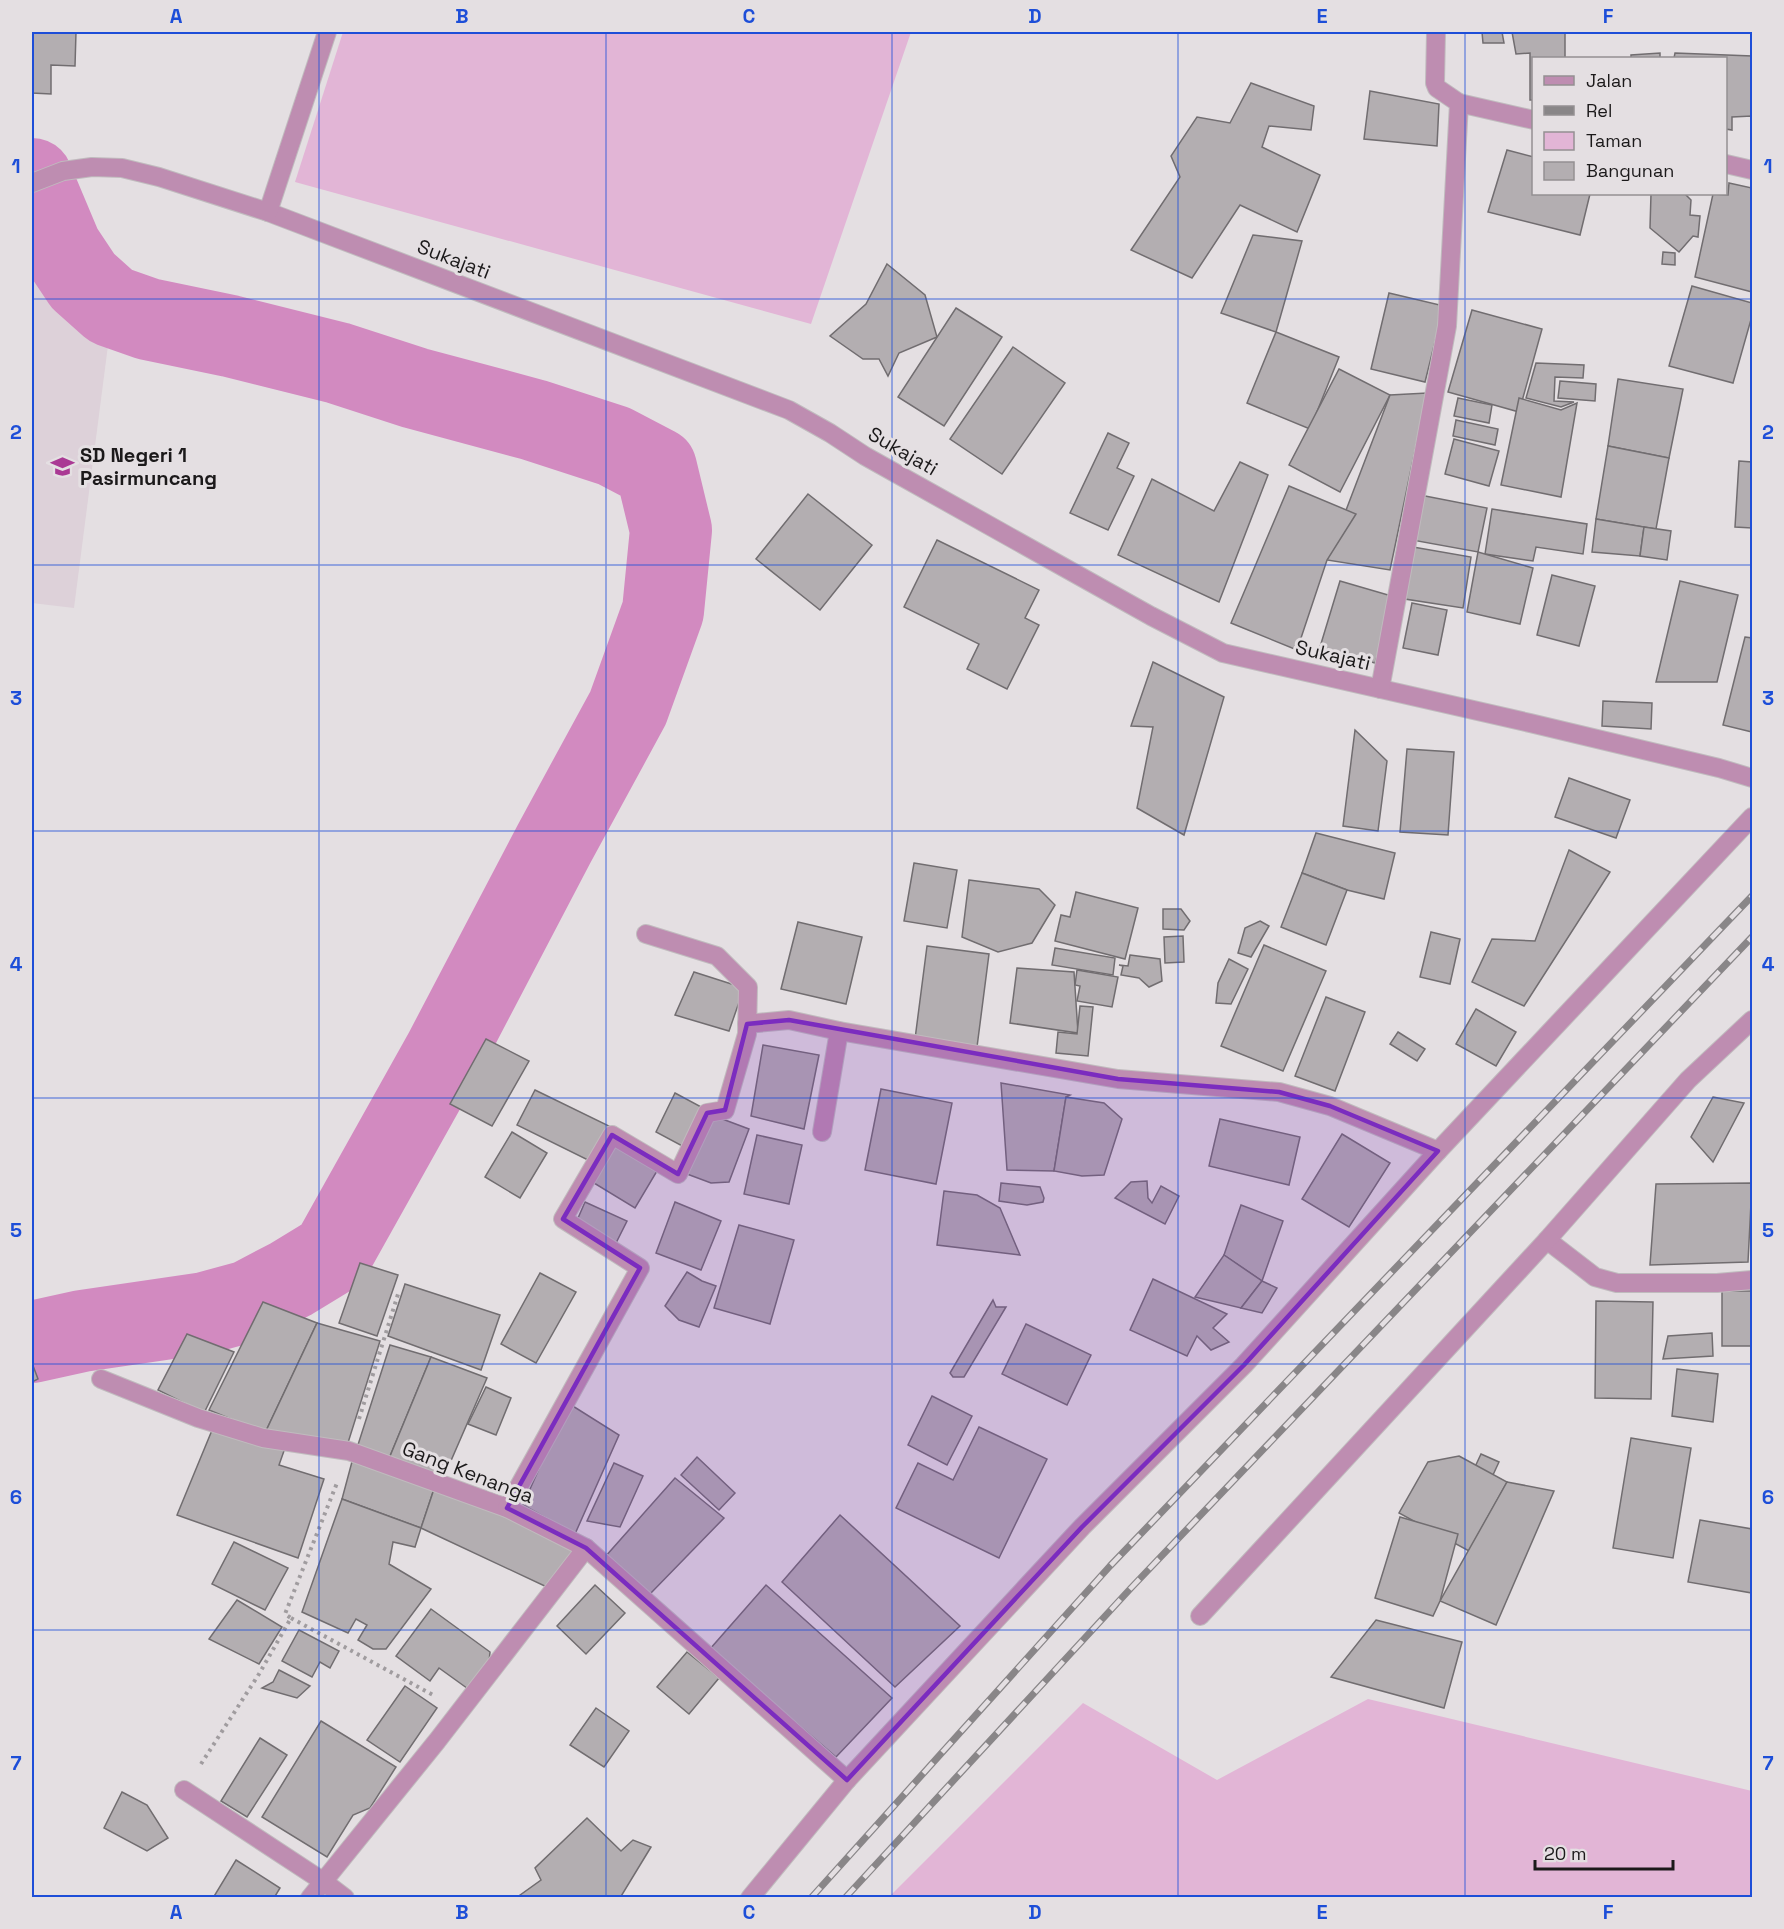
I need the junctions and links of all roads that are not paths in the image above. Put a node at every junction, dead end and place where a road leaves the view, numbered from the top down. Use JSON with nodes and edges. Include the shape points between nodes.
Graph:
{"nodes":[{"id":1,"x":327,"y":32,"type":"edge"},
{"id":2,"x":1436,"y":32,"type":"edge"},
{"id":3,"x":1459,"y":103,"type":"junction"},
{"id":4,"x":1532,"y":120,"type":"edge"},
{"id":5,"x":1727,"y":164,"type":"edge"},
{"id":6,"x":1752,"y":170,"type":"edge"},
{"id":7,"x":32,"y":183,"type":"edge"},
{"id":8,"x":268,"y":212,"type":"junction"},
{"id":9,"x":1380,"y":689,"type":"junction"},
{"id":10,"x":1752,"y":778,"type":"edge"},
{"id":11,"x":1752,"y":817,"type":"edge"},
{"id":12,"x":646,"y":934,"type":"dead end"},
{"id":13,"x":1752,"y":1020,"type":"edge"},
{"id":14,"x":747,"y":1024,"type":"junction"},
{"id":15,"x":839,"y":1031,"type":"junction"},
{"id":16,"x":822,"y":1132,"type":"dead end"},
{"id":17,"x":1438,"y":1151,"type":"junction"},
{"id":18,"x":1547,"y":1240,"type":"junction"},
{"id":19,"x":1752,"y":1280,"type":"edge"},
{"id":20,"x":101,"y":1379,"type":"dead end"},
{"id":21,"x":507,"y":1508,"type":"junction"},
{"id":22,"x":586,"y":1548,"type":"junction"},
{"id":23,"x":1200,"y":1616,"type":"dead end"},
{"id":24,"x":847,"y":1780,"type":"junction"},
{"id":25,"x":184,"y":1790,"type":"road end"},
{"id":26,"x":324,"y":1882,"type":"junction"},
{"id":27,"x":310,"y":1898,"type":"edge"},
{"id":28,"x":345,"y":1898,"type":"edge"},
{"id":29,"x":750,"y":1898,"type":"edge"}],
"edges":[{"from":1,"to":8,"type":"street"},
{"from":2,"to":3,"type":"street","via":[[1435,83]]},
{"from":3,"to":4,"type":"street"},
{"from":3,"to":9,"type":"street","via":[[1448,326]]},
{"from":5,"to":6,"type":"street"},
{"from":7,"to":8,"type":"street","name":"Sukajati","via":[[63,171],[122,168]]},
{"from":8,"to":9,"type":"street","name":"Sukajati","via":[[789,410],[865,456],[1223,653]]},
{"from":9,"to":10,"type":"street","name":"Sukajati"},
{"from":11,"to":17,"type":"street"},
{"from":12,"to":14,"type":"street","via":[[717,956],[748,987]]},
{"from":13,"to":18,"type":"street","via":[[1688,1080]]},
{"from":14,"to":15,"type":"street","via":[[789,1020]]},
{"from":14,"to":21,"type":"street","via":[[725,1110],[707,1113],[678,1174],[612,1135],[563,1219],[640,1268]]},
{"from":15,"to":16,"type":"street"},
{"from":15,"to":17,"type":"street","via":[[1118,1079],[1279,1092],[1330,1106]]},
{"from":17,"to":24,"type":"street","via":[[1244,1365],[1082,1527]]},
{"from":18,"to":19,"type":"street","via":[[1595,1277],[1617,1283]]},
{"from":18,"to":23,"type":"street"},
{"from":20,"to":21,"type":"street","name":"Gang Kenanga","via":[[198,1418],[263,1438],[349,1451]]},
{"from":21,"to":22,"type":"street","name":"Gang Kenanga"},
{"from":22,"to":24,"type":"street","name":"Gang Kenanga"},
{"from":22,"to":26,"type":"street"},
{"from":24,"to":29,"type":"street"},
{"from":25,"to":26,"type":"street"},
{"from":26,"to":27,"type":"street"},
{"from":26,"to":28,"type":"street"}]}
